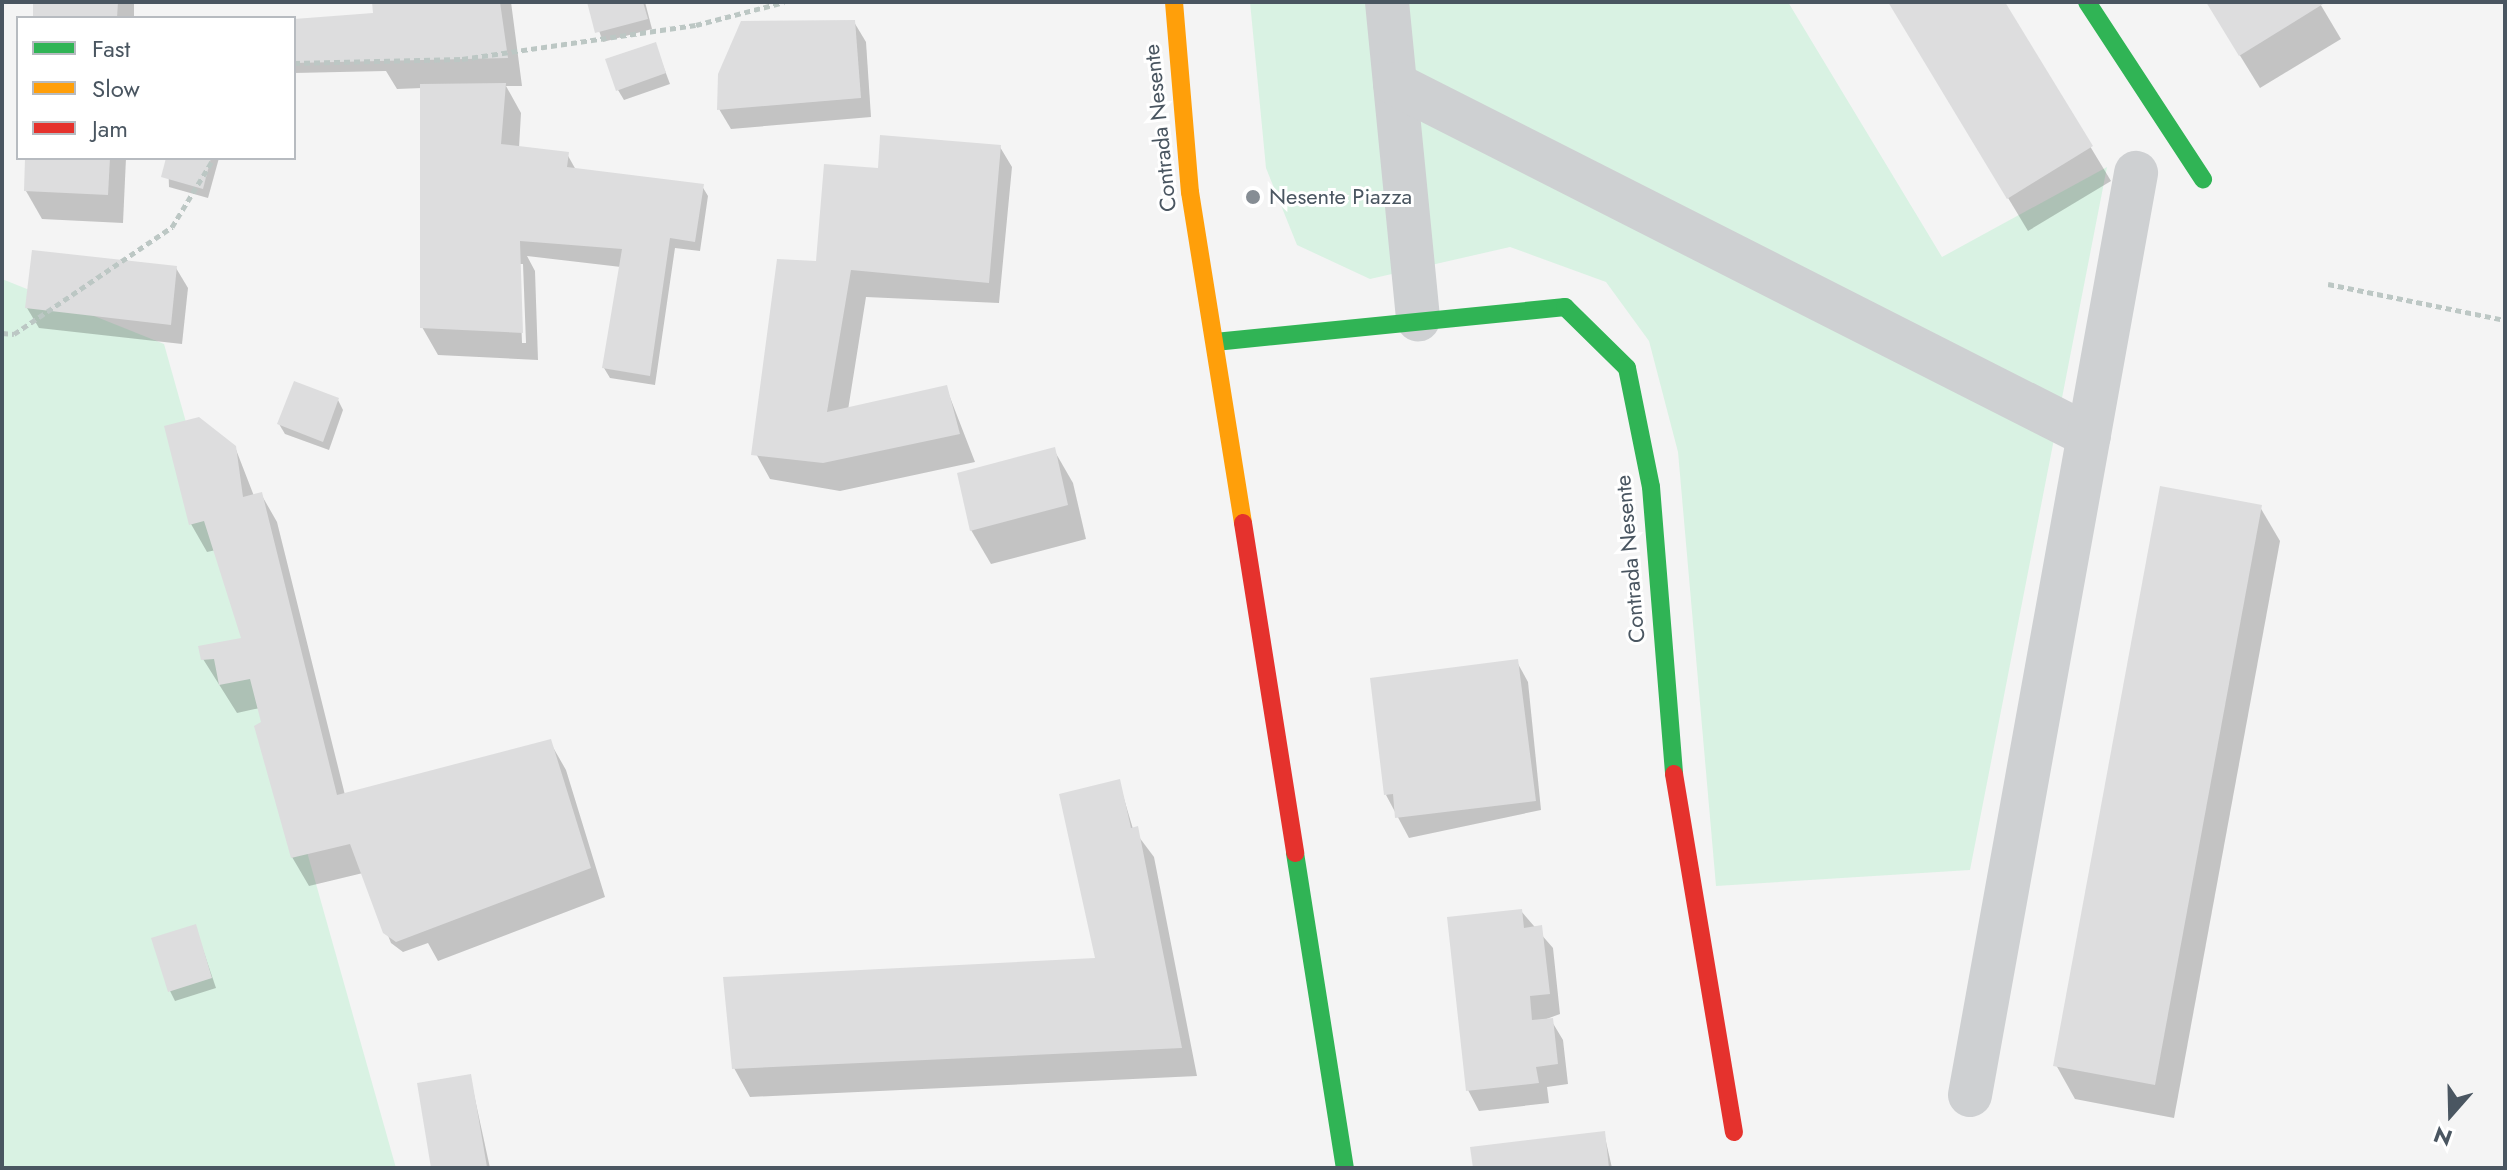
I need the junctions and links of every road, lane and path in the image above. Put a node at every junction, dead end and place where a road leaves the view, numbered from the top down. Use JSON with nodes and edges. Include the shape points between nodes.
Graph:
{"nodes":[{"id":1,"x":784,"y":2,"type":"edge"},
{"id":2,"x":1174,"y":2,"type":"edge"},
{"id":3,"x":1387,"y":2,"type":"edge"},
{"id":4,"x":2087,"y":2,"type":"edge"},
{"id":5,"x":296,"y":63,"type":"edge"},
{"id":6,"x":1395,"y":84,"type":"junction"},
{"id":7,"x":213,"y":160,"type":"edge"},
{"id":8,"x":2136,"y":173,"type":"dead end"},
{"id":9,"x":2203,"y":179,"type":"dead end"},
{"id":10,"x":2328,"y":284,"type":"dead end"},
{"id":11,"x":1418,"y":319,"type":"junction"},
{"id":12,"x":2505,"y":320,"type":"edge"},
{"id":13,"x":2,"y":333,"type":"edge"},
{"id":14,"x":1215,"y":342,"type":"junction"},
{"id":15,"x":2089,"y":436,"type":"junction"},
{"id":16,"x":1970,"y":1095,"type":"dead end"},
{"id":17,"x":1734,"y":1132,"type":"dead end"},
{"id":18,"x":1345,"y":1168,"type":"edge"}],
"edges":[{"from":1,"to":5,"type":"path","via":[[696,25],[462,59]]},
{"from":2,"to":14,"type":"street","name":"Contrada Nesente","via":[[1178,112]]},
{"from":3,"to":6,"type":"street"},
{"from":4,"to":9,"type":"street"},
{"from":6,"to":11,"type":"street"},
{"from":6,"to":15,"type":"street"},
{"from":7,"to":13,"type":"path","via":[[172,227],[14,334]]},
{"from":8,"to":15,"type":"street"},
{"from":10,"to":12,"type":"path"},
{"from":11,"to":14,"type":"street","name":"Contrada Nesente"},
{"from":11,"to":17,"type":"street","name":"Contrada Nesente","via":[[1565,307],[1627,368],[1651,487],[1675,793]]},
{"from":14,"to":18,"type":"street","name":"Contrada Nesente"},
{"from":15,"to":16,"type":"street"}]}
